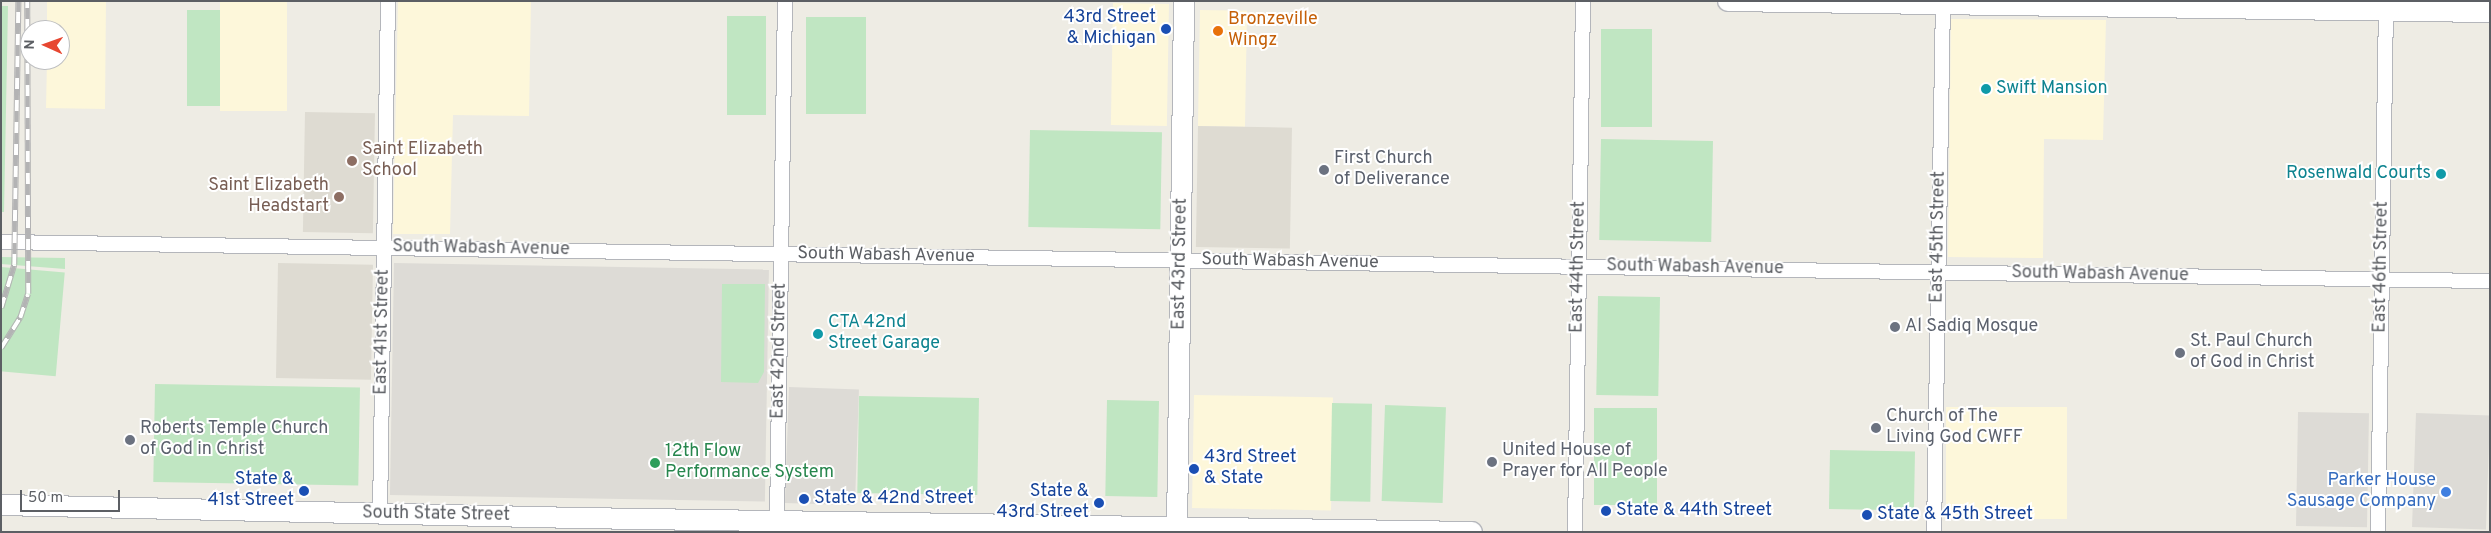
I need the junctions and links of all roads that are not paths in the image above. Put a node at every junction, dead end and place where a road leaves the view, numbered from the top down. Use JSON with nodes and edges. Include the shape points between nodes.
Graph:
{"nodes":[{"id":1,"x":388,"y":1,"type":"edge"},
{"id":2,"x":785,"y":1,"type":"edge"},
{"id":3,"x":1184,"y":1,"type":"edge"},
{"id":4,"x":1583,"y":1,"type":"edge"},
{"id":5,"x":1728,"y":1,"type":"edge"},
{"id":6,"x":1943,"y":3,"type":"edge"},
{"id":7,"x":2386,"y":6,"type":"edge"},
{"id":8,"x":2490,"y":12,"type":"edge"},
{"id":9,"x":1,"y":242,"type":"edge"},
{"id":10,"x":384,"y":248,"type":"junction"},
{"id":11,"x":781,"y":254,"type":"junction"},
{"id":12,"x":1181,"y":260,"type":"junction"},
{"id":13,"x":1579,"y":266,"type":"junction"},
{"id":14,"x":1938,"y":272,"type":"junction"},
{"id":15,"x":2382,"y":279,"type":"junction"},
{"id":16,"x":2490,"y":281,"type":"edge"},
{"id":17,"x":1,"y":505,"type":"edge"},
{"id":18,"x":380,"y":514,"type":"junction"},
{"id":19,"x":777,"y":520,"type":"junction"},
{"id":20,"x":579,"y":525,"type":"edge"},
{"id":21,"x":1177,"y":529,"type":"edge"},
{"id":22,"x":1472,"y":532,"type":"edge"},
{"id":23,"x":1575,"y":532,"type":"edge"},
{"id":24,"x":1934,"y":532,"type":"edge"},
{"id":25,"x":2378,"y":532,"type":"edge"}],
"edges":[{"from":1,"to":10,"type":"street","name":"East 41st Street"},
{"from":2,"to":11,"type":"street","name":"East 42nd Street"},
{"from":3,"to":12,"type":"main road","name":"East 43rd Street"},
{"from":4,"to":13,"type":"street","name":"East 44th Street"},
{"from":5,"to":6,"type":"main road"},
{"from":6,"to":7,"type":"main road"},
{"from":6,"to":14,"type":"street","name":"East 45th Street"},
{"from":7,"to":8,"type":"main road"},
{"from":7,"to":15,"type":"street","name":"East 46th Street"},
{"from":9,"to":10,"type":"street","name":"South Wabash Avenue"},
{"from":10,"to":11,"type":"street","name":"South Wabash Avenue"},
{"from":10,"to":18,"type":"street","name":"East 41st Street"},
{"from":11,"to":12,"type":"street","name":"South Wabash Avenue"},
{"from":11,"to":19,"type":"street","name":"East 42nd Street"},
{"from":12,"to":13,"type":"street","name":"South Wabash Avenue"},
{"from":12,"to":21,"type":"main road","name":"East 43rd Street"},
{"from":13,"to":14,"type":"street","name":"South Wabash Avenue"},
{"from":13,"to":23,"type":"street","name":"East 44th Street"},
{"from":14,"to":15,"type":"street","name":"South Wabash Avenue"},
{"from":14,"to":24,"type":"street","name":"East 45th Street"},
{"from":15,"to":16,"type":"street","name":"South Wabash Avenue"},
{"from":15,"to":25,"type":"street","name":"East 46th Street"},
{"from":17,"to":18,"type":"main road","name":"South State Street"},
{"from":18,"to":20,"type":"main road","name":"South State Street"},
{"from":19,"to":20,"type":"main road","name":"South State Street"},
{"from":19,"to":21,"type":"main road","name":"South State Street"},
{"from":21,"to":22,"type":"main road","name":"South State Street"}]}
